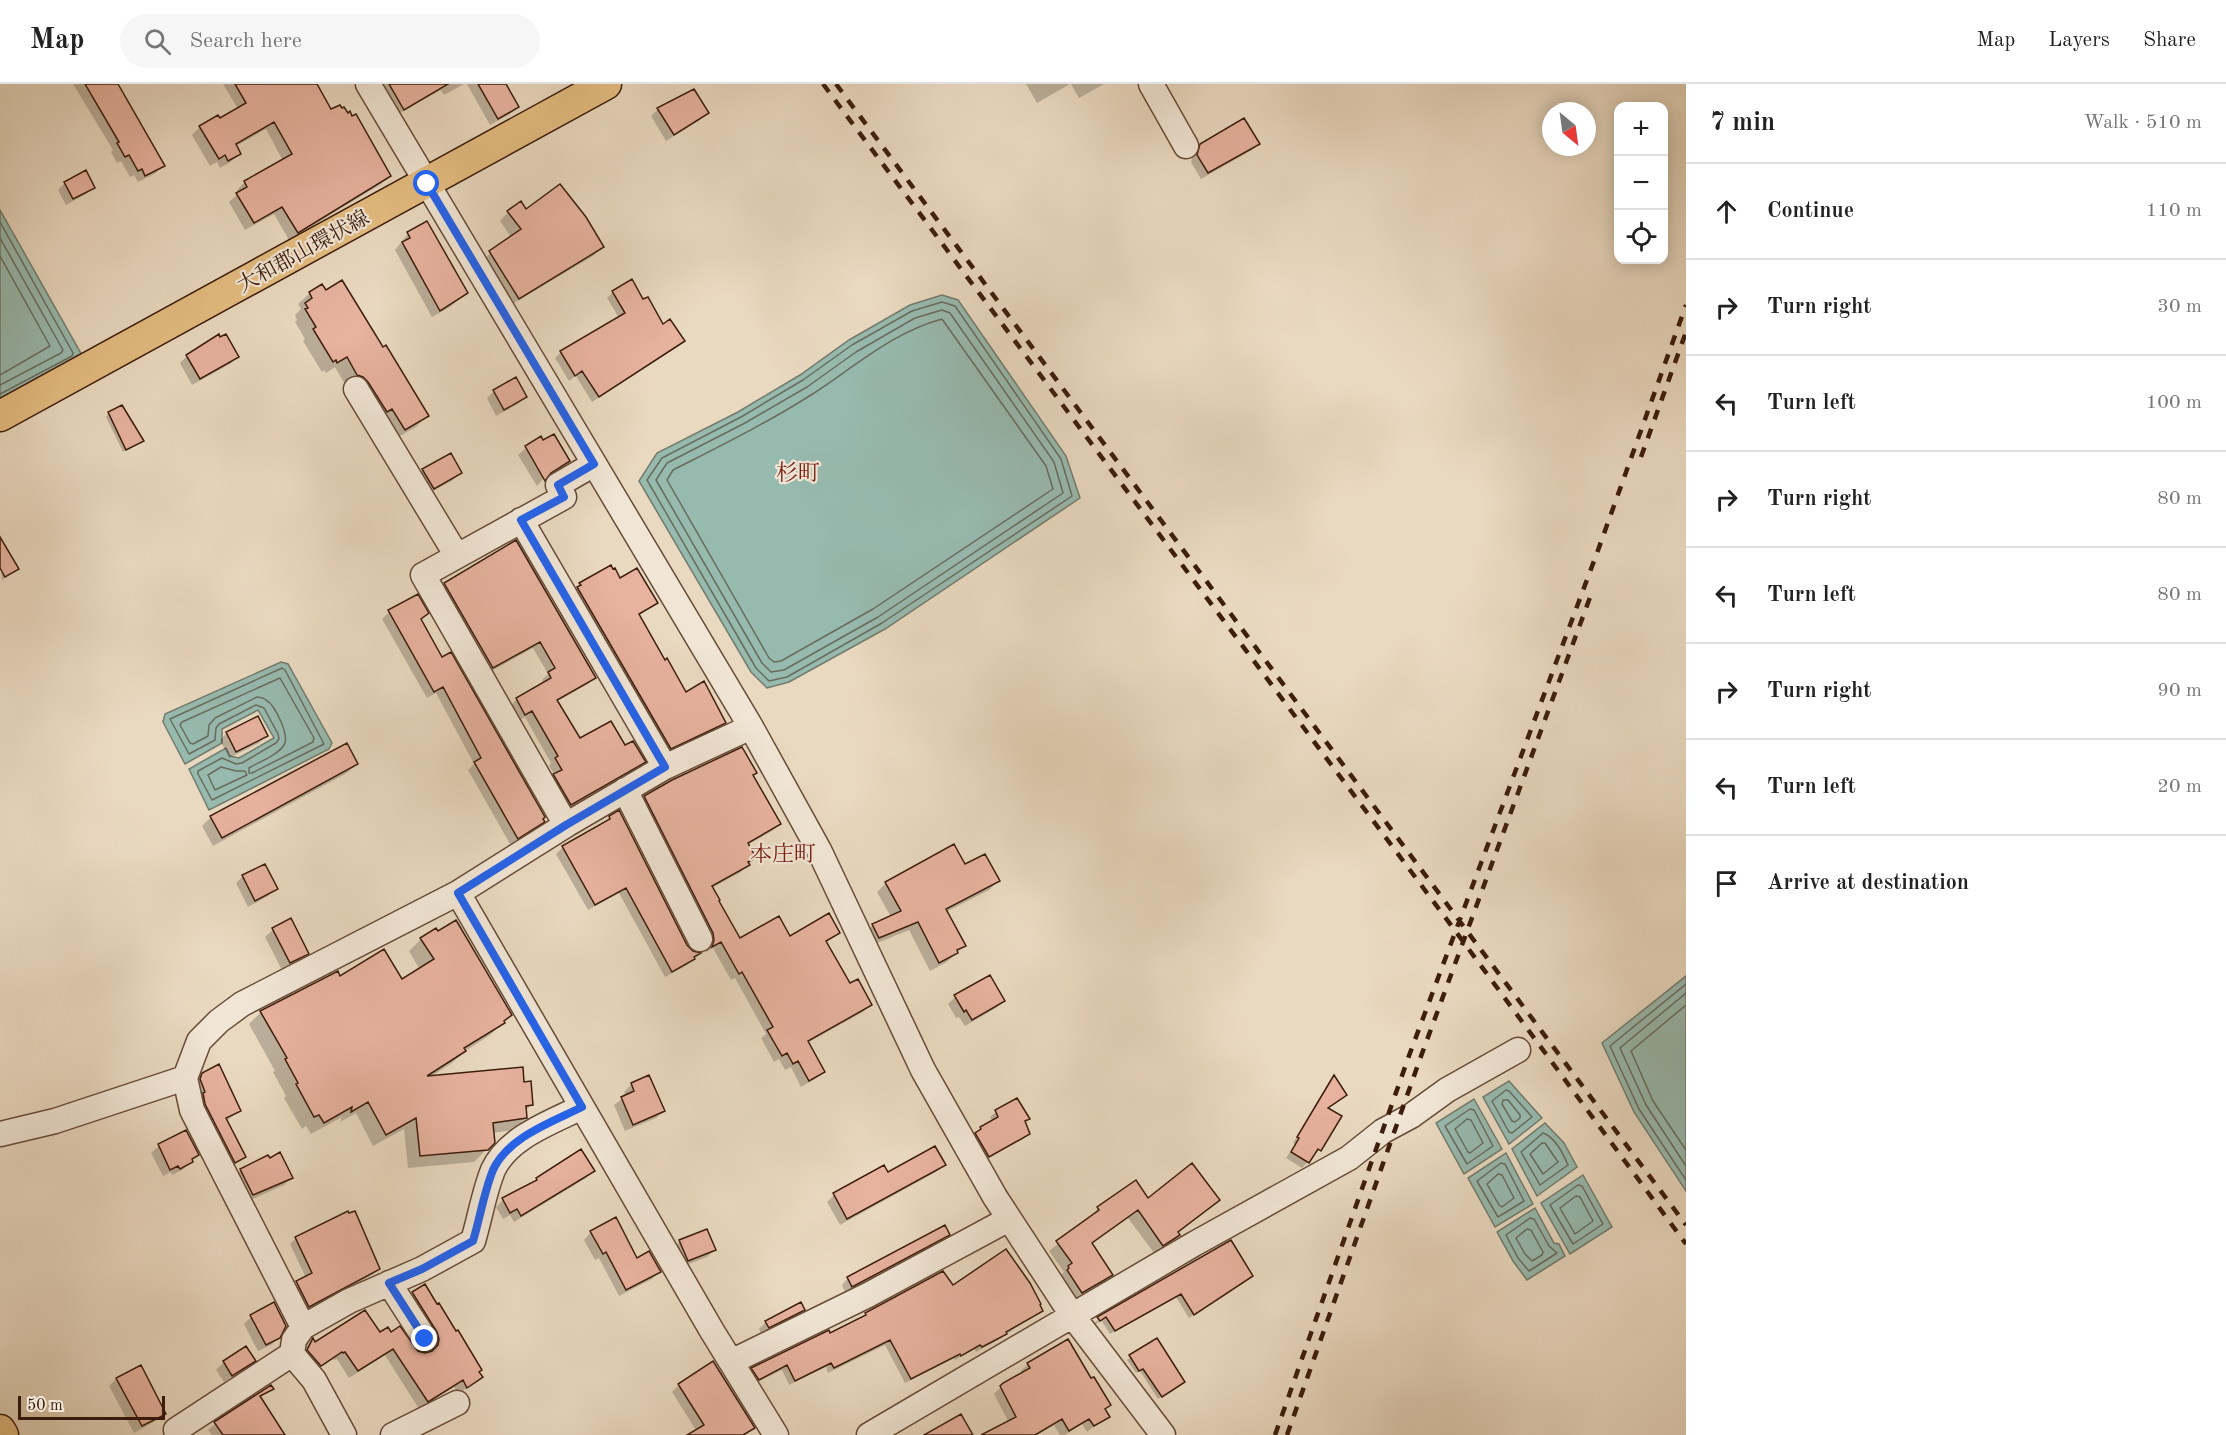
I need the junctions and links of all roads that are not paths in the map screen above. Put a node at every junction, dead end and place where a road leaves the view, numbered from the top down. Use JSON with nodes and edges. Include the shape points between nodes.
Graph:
{"nodes":[{"id":1,"x":368,"y":84,"type":"edge"},
{"id":2,"x":606,"y":84,"type":"edge"},
{"id":3,"x":1151,"y":84,"type":"edge"},
{"id":4,"x":1186,"y":146,"type":"dead end"},
{"id":5,"x":427,"y":184,"type":"junction"},
{"id":6,"x":356,"y":389,"type":"dead end"},
{"id":7,"x":0,"y":416,"type":"edge"},
{"id":8,"x":594,"y":464,"type":"junction"},
{"id":9,"x":521,"y":520,"type":"junction"},
{"id":10,"x":457,"y":556,"type":"junction"},
{"id":11,"x":751,"y":727,"type":"junction"},
{"id":12,"x":665,"y":767,"type":"junction"},
{"id":13,"x":625,"y":790,"type":"junction"},
{"id":14,"x":566,"y":825,"type":"junction"},
{"id":15,"x":458,"y":893,"type":"junction"},
{"id":16,"x":700,"y":939,"type":"dead end"},
{"id":17,"x":1518,"y":1050,"type":"dead end"},
{"id":18,"x":185,"y":1077,"type":"junction"},
{"id":19,"x":582,"y":1107,"type":"junction"},
{"id":20,"x":0,"y":1134,"type":"edge"},
{"id":21,"x":1009,"y":1219,"type":"junction"},
{"id":22,"x":389,"y":1283,"type":"junction"},
{"id":23,"x":1072,"y":1315,"type":"junction"},
{"id":24,"x":303,"y":1327,"type":"junction"},
{"id":25,"x":425,"y":1339,"type":"dead end"},
{"id":26,"x":292,"y":1354,"type":"junction"},
{"id":27,"x":730,"y":1362,"type":"junction"},
{"id":28,"x":457,"y":1402,"type":"dead end"},
{"id":29,"x":0,"y":1430,"type":"edge"},
{"id":30,"x":3,"y":1435,"type":"edge"},
{"id":31,"x":177,"y":1435,"type":"edge"},
{"id":32,"x":344,"y":1435,"type":"edge"},
{"id":33,"x":393,"y":1435,"type":"edge"},
{"id":34,"x":776,"y":1435,"type":"edge"},
{"id":35,"x":869,"y":1435,"type":"edge"},
{"id":36,"x":1163,"y":1435,"type":"edge"}],
"edges":[{"from":1,"to":5,"type":"street"},
{"from":2,"to":5,"type":"main road","name":"大和郡山環状線"},
{"from":3,"to":4,"type":"street"},
{"from":5,"to":7,"type":"main road","name":"大和郡山環状線"},
{"from":5,"to":8,"type":"street"},
{"from":6,"to":10,"type":"street"},
{"from":8,"to":9,"type":"street","via":[[558,485],[564,497]]},
{"from":8,"to":11,"type":"street"},
{"from":9,"to":10,"type":"street"},
{"from":9,"to":12,"type":"street"},
{"from":10,"to":14,"type":"street","via":[[423,575]]},
{"from":11,"to":12,"type":"street"},
{"from":11,"to":21,"type":"street","via":[[819,850],[923,1070]]},
{"from":12,"to":13,"type":"street"},
{"from":13,"to":14,"type":"street"},
{"from":13,"to":16,"type":"street"},
{"from":14,"to":15,"type":"street"},
{"from":15,"to":18,"type":"street","via":[[242,1004],[199,1041]]},
{"from":15,"to":19,"type":"street"},
{"from":17,"to":23,"type":"street","via":[[1447,1090],[1349,1158]]},
{"from":18,"to":20,"type":"street","via":[[55,1121]]},
{"from":18,"to":24,"type":"street","via":[[192,1110]]},
{"from":19,"to":22,"type":"street","via":[[507,1150],[494,1169],[473,1241]]},
{"from":19,"to":27,"type":"street"},
{"from":21,"to":23,"type":"street"},
{"from":21,"to":27,"type":"street","via":[[868,1295]]},
{"from":22,"to":24,"type":"street"},
{"from":22,"to":25,"type":"street"},
{"from":23,"to":35,"type":"street"},
{"from":23,"to":36,"type":"street"},
{"from":24,"to":26,"type":"street","via":[[294,1340]]},
{"from":26,"to":31,"type":"street","via":[[176,1430]]},
{"from":26,"to":32,"type":"street","via":[[314,1380]]},
{"from":27,"to":34,"type":"street"},
{"from":28,"to":33,"type":"street"},
{"from":29,"to":30,"type":"main road"}]}
